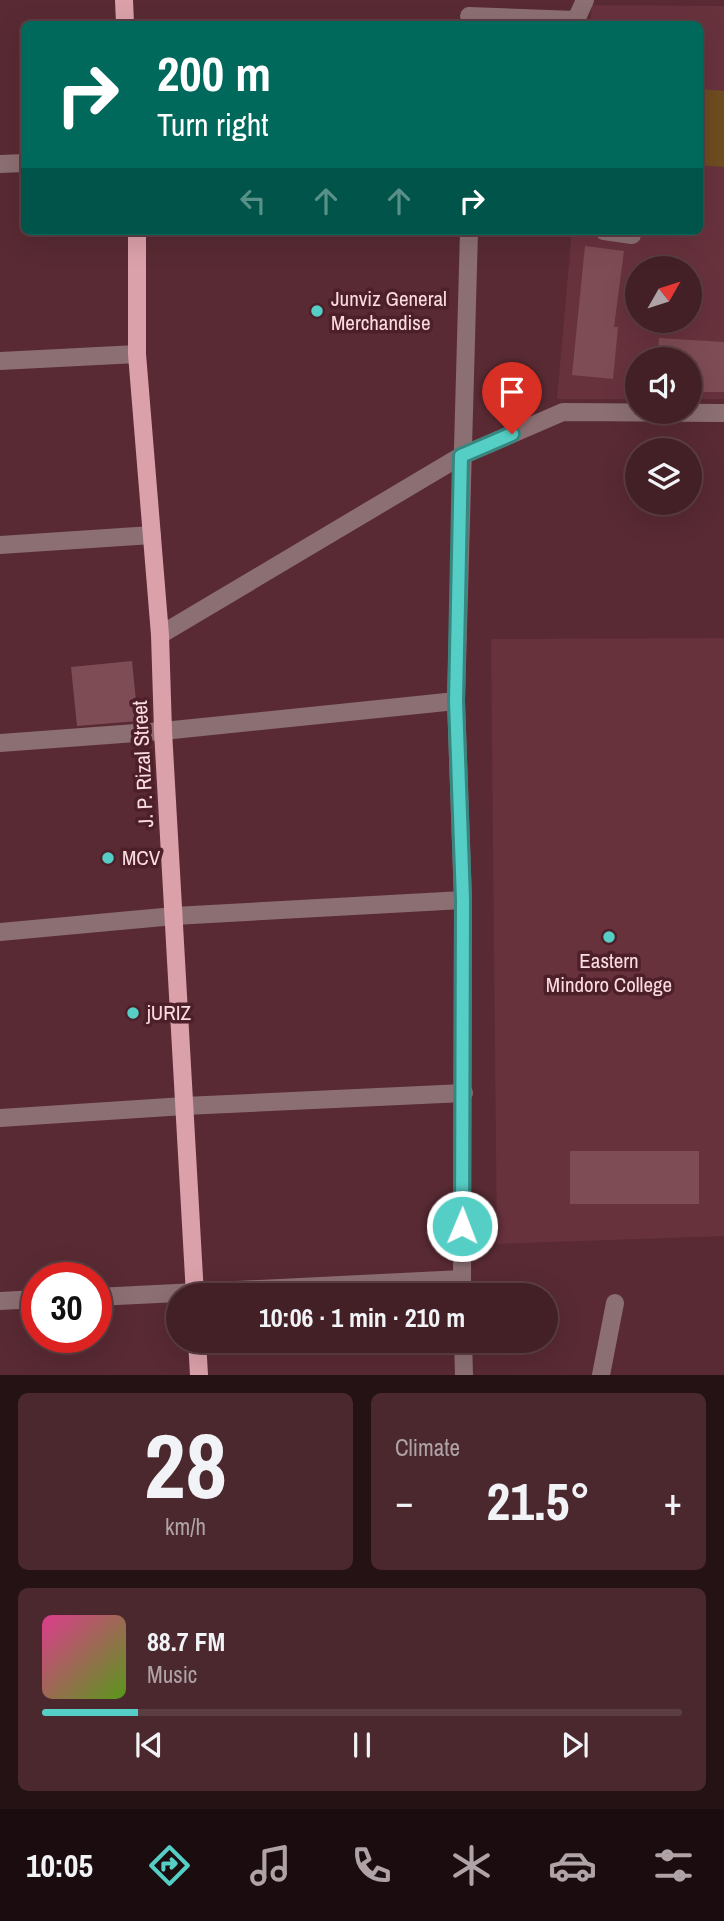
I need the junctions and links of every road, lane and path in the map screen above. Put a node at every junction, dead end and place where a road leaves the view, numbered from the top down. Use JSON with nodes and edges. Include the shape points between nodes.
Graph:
{"nodes":[{"id":1,"x":124,"y":0,"type":"edge"},
{"id":2,"x":585,"y":0,"type":"edge"},
{"id":3,"x":469,"y":14,"type":"edge"},
{"id":4,"x":125,"y":21,"type":"edge"},
{"id":5,"x":563,"y":21,"type":"edge"},
{"id":6,"x":576,"y":21,"type":"edge"},
{"id":7,"x":21,"y":163,"type":"edge"},
{"id":8,"x":0,"y":164,"type":"edge"},
{"id":9,"x":137,"y":235,"type":"edge"},
{"id":10,"x":468,"y":235,"type":"edge"},
{"id":11,"x":138,"y":354,"type":"junction"},
{"id":12,"x":0,"y":361,"type":"edge"},
{"id":13,"x":724,"y":413,"type":"edge"},
{"id":14,"x":461,"y":456,"type":"junction"},
{"id":15,"x":152,"y":535,"type":"junction"},
{"id":16,"x":0,"y":545,"type":"edge"},
{"id":17,"x":160,"y":635,"type":"junction"},
{"id":18,"x":456,"y":701,"type":"junction"},
{"id":19,"x":163,"y":731,"type":"junction"},
{"id":20,"x":0,"y":743,"type":"edge"},
{"id":21,"x":463,"y":900,"type":"junction"},
{"id":22,"x":174,"y":916,"type":"junction"},
{"id":23,"x":0,"y":932,"type":"edge"},
{"id":24,"x":464,"y":1093,"type":"junction"},
{"id":25,"x":184,"y":1106,"type":"junction"},
{"id":26,"x":0,"y":1118,"type":"edge"},
{"id":27,"x":194,"y":1283,"type":"edge"},
{"id":28,"x":462,"y":1283,"type":"edge"},
{"id":29,"x":166,"y":1295,"type":"edge"},
{"id":30,"x":112,"y":1297,"type":"edge"},
{"id":31,"x":21,"y":1300,"type":"edge"},
{"id":32,"x":0,"y":1301,"type":"edge"},
{"id":33,"x":615,"y":1303,"type":"dead end"},
{"id":34,"x":198,"y":1353,"type":"edge"},
{"id":35,"x":463,"y":1353,"type":"edge"},
{"id":36,"x":200,"y":1375,"type":"edge"},
{"id":37,"x":464,"y":1375,"type":"edge"},
{"id":38,"x":601,"y":1375,"type":"edge"}],
"edges":[{"from":1,"to":4,"type":"main road"},
{"from":2,"to":6,"type":"street"},
{"from":3,"to":5,"type":"street"},
{"from":7,"to":8,"type":"street"},
{"from":9,"to":11,"type":"main road","name":"J. P. Rizal Street"},
{"from":10,"to":14,"type":"street"},
{"from":11,"to":12,"type":"street"},
{"from":11,"to":15,"type":"main road","name":"J. P. Rizal Street"},
{"from":13,"to":14,"type":"street","via":[[562,412]]},
{"from":14,"to":17,"type":"street"},
{"from":14,"to":18,"type":"street"},
{"from":15,"to":16,"type":"street"},
{"from":15,"to":17,"type":"main road","name":"J. P. Rizal Street"},
{"from":17,"to":19,"type":"main road","name":"J. P. Rizal Street"},
{"from":18,"to":19,"type":"street"},
{"from":18,"to":21,"type":"street"},
{"from":19,"to":20,"type":"street"},
{"from":19,"to":22,"type":"main road","name":"J. P. Rizal Street"},
{"from":21,"to":22,"type":"street"},
{"from":21,"to":24,"type":"street"},
{"from":22,"to":23,"type":"street"},
{"from":22,"to":25,"type":"main road","name":"J. P. Rizal Street"},
{"from":24,"to":25,"type":"street"},
{"from":24,"to":28,"type":"street"},
{"from":25,"to":26,"type":"street"},
{"from":25,"to":27,"type":"main road","name":"J. P. Rizal Street"},
{"from":29,"to":30,"type":"street"},
{"from":31,"to":32,"type":"street"},
{"from":33,"to":38,"type":"street"},
{"from":34,"to":36,"type":"main road"},
{"from":35,"to":37,"type":"street"}]}
